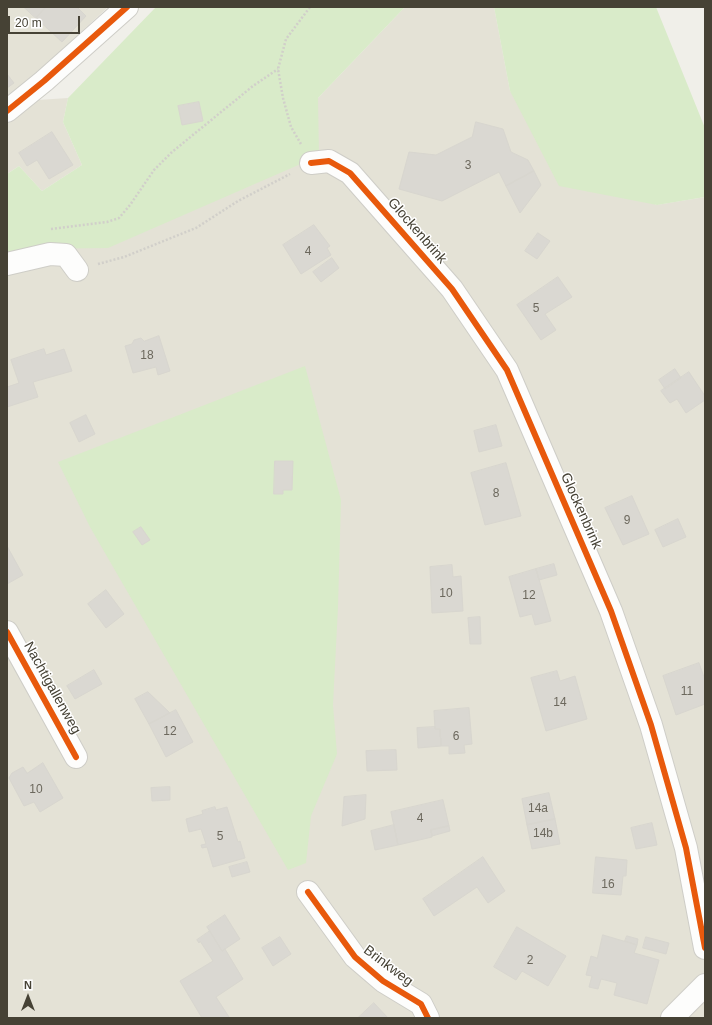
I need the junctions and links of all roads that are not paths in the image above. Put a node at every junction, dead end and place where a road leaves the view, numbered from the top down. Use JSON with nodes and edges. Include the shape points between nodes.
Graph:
{"nodes":[{"id":1,"x":127,"y":7,"type":"edge"},
{"id":2,"x":7,"y":111,"type":"edge"},
{"id":3,"x":311,"y":163,"type":"road end"},
{"id":4,"x":7,"y":264,"type":"edge"},
{"id":5,"x":77,"y":270,"type":"road end"},
{"id":6,"x":7,"y":632,"type":"edge"},
{"id":7,"x":76,"y":757,"type":"dead end"},
{"id":8,"x":308,"y":892,"type":"dead end"},
{"id":9,"x":705,"y":948,"type":"edge"},
{"id":10,"x":705,"y":985,"type":"edge"},
{"id":11,"x":428,"y":1018,"type":"edge"},
{"id":12,"x":672,"y":1018,"type":"edge"}],
"edges":[{"from":1,"to":2,"type":"street"},
{"from":3,"to":9,"type":"street","name":"Glockenbrink","via":[[329,161],[350,173],[452,289],[507,370],[611,611],[651,725],[686,848]]},
{"from":4,"to":5,"type":"street","via":[[50,254],[66,255]]},
{"from":6,"to":7,"type":"street","name":"Nachtigallenweg"},
{"from":8,"to":11,"type":"street","name":"Brinkweg","via":[[355,957],[383,980],[420,1004]]},
{"from":10,"to":12,"type":"street"}]}
